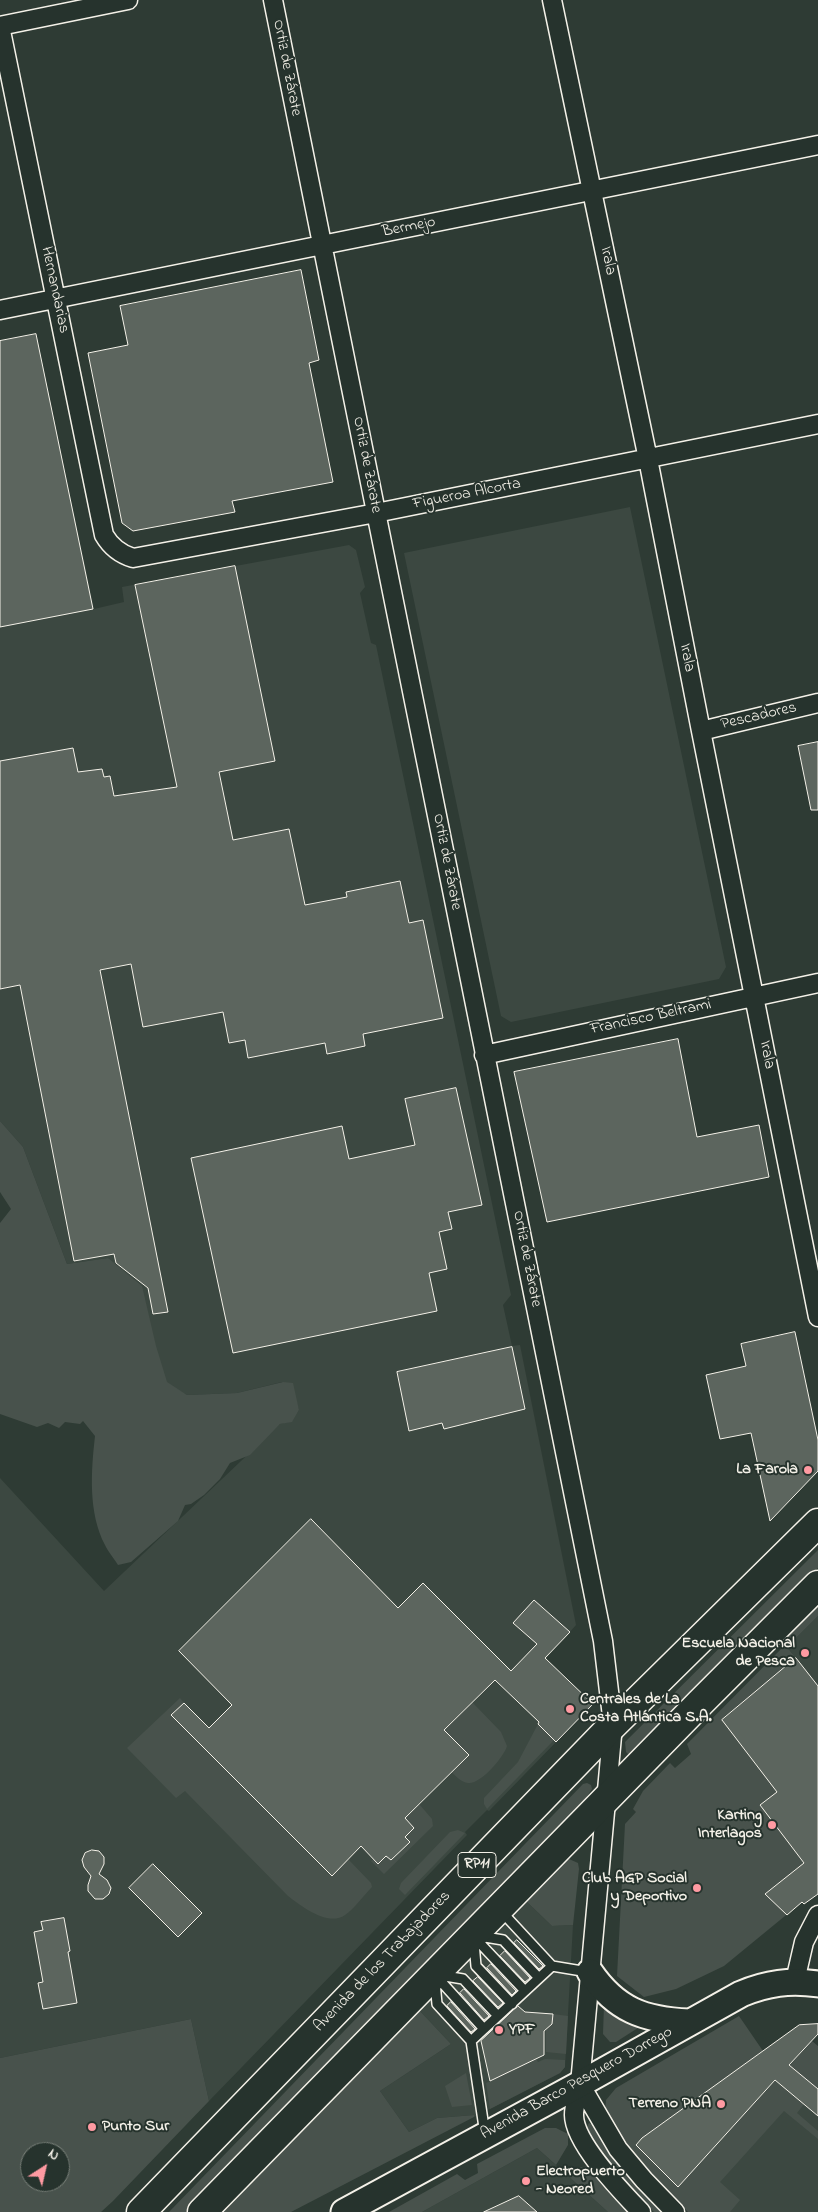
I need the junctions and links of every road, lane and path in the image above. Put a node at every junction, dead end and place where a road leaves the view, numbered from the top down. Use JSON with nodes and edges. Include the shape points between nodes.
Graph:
{"nodes":[{"id":1,"x":128,"y":0,"type":"edge"},
{"id":2,"x":273,"y":0,"type":"edge"},
{"id":3,"x":552,"y":0,"type":"edge"},
{"id":4,"x":0,"y":26,"type":"edge"},
{"id":5,"x":818,"y":145,"type":"edge"},
{"id":6,"x":592,"y":190,"type":"junction"},
{"id":7,"x":322,"y":245,"type":"junction"},
{"id":8,"x":56,"y":299,"type":"junction"},
{"id":9,"x":0,"y":310,"type":"edge"},
{"id":10,"x":818,"y":424,"type":"edge"},
{"id":11,"x":648,"y":459,"type":"junction"},
{"id":12,"x":376,"y":513,"type":"junction"},
{"id":13,"x":116,"y":550,"type":"joint"},
{"id":14,"x":818,"y":704,"type":"edge"},
{"id":15,"x":700,"y":731,"type":"junction"},
{"id":16,"x":818,"y":983,"type":"edge"},
{"id":17,"x":755,"y":995,"type":"junction"},
{"id":18,"x":484,"y":1054,"type":"junction"},
{"id":19,"x":813,"y":1266,"type":"edge"},
{"id":20,"x":818,"y":1317,"type":"edge"},
{"id":21,"x":818,"y":1523,"type":"edge"},
{"id":22,"x":818,"y":1585,"type":"edge"},
{"id":23,"x":613,"y":1725,"type":"junction"},
{"id":24,"x":606,"y":1799,"type":"junction"},
{"id":25,"x":499,"y":1908,"type":"junction"},
{"id":26,"x":818,"y":1915,"type":"edge"},
{"id":27,"x":473,"y":1935,"type":"junction"},
{"id":28,"x":552,"y":1966,"type":"junction"},
{"id":29,"x":590,"y":1972,"type":"junction"},
{"id":30,"x":434,"y":1974,"type":"junction"},
{"id":31,"x":539,"y":1978,"type":"junction"},
{"id":32,"x":806,"y":1983,"type":"edge"},
{"id":33,"x":525,"y":1991,"type":"junction"},
{"id":34,"x":512,"y":2004,"type":"junction"},
{"id":35,"x":498,"y":2016,"type":"junction"},
{"id":36,"x":690,"y":2022,"type":"junction"},
{"id":37,"x":484,"y":2029,"type":"junction"},
{"id":38,"x":471,"y":2041,"type":"junction"},
{"id":39,"x":580,"y":2084,"type":"junction"},
{"id":40,"x":485,"y":2136,"type":"junction"},
{"id":41,"x":141,"y":2212,"type":"edge"},
{"id":42,"x":202,"y":2212,"type":"edge"},
{"id":43,"x":344,"y":2212,"type":"edge"},
{"id":44,"x":641,"y":2212,"type":"edge"},
{"id":45,"x":676,"y":2212,"type":"edge"}],
"edges":[{"from":1,"to":4,"type":"street"},
{"from":2,"to":7,"type":"street","name":"Ortiz de Zárate"},
{"from":3,"to":6,"type":"street","name":"Irala"},
{"from":4,"to":8,"type":"street","name":"Hernandarias"},
{"from":5,"to":6,"type":"street","name":"Bermejo"},
{"from":6,"to":7,"type":"street","name":"Bermejo"},
{"from":6,"to":11,"type":"street","name":"Irala"},
{"from":7,"to":8,"type":"street","name":"Bermejo"},
{"from":7,"to":12,"type":"street","name":"Ortiz de Zárate"},
{"from":8,"to":9,"type":"street","name":"Bermejo"},
{"from":8,"to":13,"type":"street","name":"Hernandarias","via":[[104,535]]},
{"from":10,"to":11,"type":"street","name":"Figueroa Alcorta"},
{"from":11,"to":12,"type":"street","name":"Figueroa Alcorta"},
{"from":11,"to":15,"type":"street","name":"Irala"},
{"from":12,"to":13,"type":"street","name":"Figueroa Alcorta","via":[[133,558]]},
{"from":12,"to":18,"type":"street","name":"Ortiz de Zárate"},
{"from":14,"to":15,"type":"street","name":"Pescadores"},
{"from":15,"to":17,"type":"street","name":"Irala"},
{"from":16,"to":17,"type":"street","name":"Francisco Beltrami"},
{"from":17,"to":18,"type":"street","name":"Francisco Beltrami"},
{"from":17,"to":19,"type":"street","name":"Irala"},
{"from":18,"to":23,"type":"street","name":"Ortiz de Zárate","via":[[603,1642]]},
{"from":19,"to":20,"type":"street","name":"Irala"},
{"from":21,"to":23,"type":"main road","name":"Avenida de los Trabajadores","number":"RP11"},
{"from":22,"to":24,"type":"main road","number":"RP11"},
{"from":23,"to":24,"type":"street","name":"Ortiz de Zárate"},
{"from":23,"to":41,"type":"main road","name":"Avenida de los Trabajadores","number":"RP11"},
{"from":24,"to":25,"type":"main road","number":"RP11"},
{"from":24,"to":29,"type":"street","name":"Ortiz de Zárate"},
{"from":25,"to":27,"type":"main road","number":"RP11"},
{"from":25,"to":28,"type":"lane"},
{"from":26,"to":32,"type":"street","via":[[804,1942]]},
{"from":27,"to":30,"type":"main road","number":"RP11"},
{"from":27,"to":31,"type":"lane","via":[[503,1940]]},
{"from":27,"to":33,"type":"lane"},
{"from":27,"to":34,"type":"lane","via":[[476,1966]]},
{"from":28,"to":29,"type":"lane"},
{"from":28,"to":31,"type":"lane"},
{"from":29,"to":36,"type":"main road","via":[[606,1993],[627,2009],[664,2021]]},
{"from":29,"to":39,"type":"street","name":"Ortiz de Zárate"},
{"from":30,"to":35,"type":"lane","via":[[463,1979]]},
{"from":30,"to":37,"type":"lane"},
{"from":30,"to":38,"type":"lane","via":[[437,2004]]},
{"from":30,"to":42,"type":"main road","number":"RP11"},
{"from":31,"to":33,"type":"lane"},
{"from":32,"to":36,"type":"main road","name":"Avenida Barco Pesquero Dorrego","via":[[760,1986]]},
{"from":33,"to":34,"type":"lane"},
{"from":34,"to":35,"type":"lane"},
{"from":35,"to":37,"type":"lane"},
{"from":36,"to":39,"type":"main road","name":"Avenida Barco Pesquero Dorrego"},
{"from":37,"to":38,"type":"lane"},
{"from":38,"to":40,"type":"lane"},
{"from":39,"to":40,"type":"main road","name":"Avenida Barco Pesquero Dorrego"},
{"from":39,"to":44,"type":"street","name":"Ortiz de Zárate","via":[[574,2116],[578,2130],[596,2160]]},
{"from":39,"to":45,"type":"street","via":[[618,2149]]},
{"from":40,"to":43,"type":"main road","name":"Avenida Barco Pesquero Dorrego"}]}
